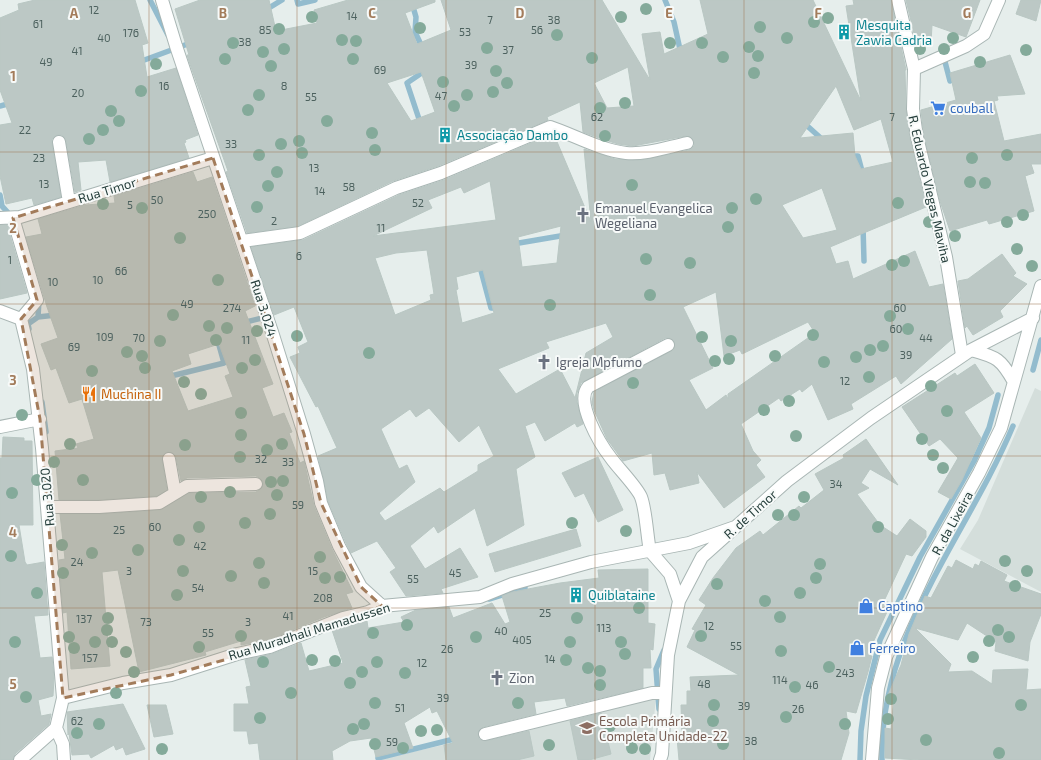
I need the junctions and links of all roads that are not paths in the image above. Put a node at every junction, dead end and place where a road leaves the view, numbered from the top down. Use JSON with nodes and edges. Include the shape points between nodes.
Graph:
{"nodes":[{"id":1,"x":162,"y":0,"type":"edge"},
{"id":2,"x":898,"y":0,"type":"edge"},
{"id":3,"x":999,"y":0,"type":"edge"},
{"id":4,"x":914,"y":69,"type":"junction"},
{"id":5,"x":59,"y":142,"type":"dead end"},
{"id":6,"x":687,"y":143,"type":"dead end"},
{"id":7,"x":213,"y":158,"type":"junction"},
{"id":8,"x":68,"y":202,"type":"junction"},
{"id":9,"x":0,"y":218,"type":"edge"},
{"id":10,"x":13,"y":218,"type":"junction"},
{"id":11,"x":242,"y":241,"type":"junction"},
{"id":12,"x":1041,"y":286,"type":"edge"},
{"id":13,"x":0,"y":311,"type":"edge"},
{"id":14,"x":1033,"y":318,"type":"junction"},
{"id":15,"x":21,"y":319,"type":"junction"},
{"id":16,"x":668,"y":345,"type":"dead end"},
{"id":17,"x":967,"y":353,"type":"junction"},
{"id":18,"x":1014,"y":382,"type":"junction"},
{"id":19,"x":40,"y":419,"type":"junction"},
{"id":20,"x":0,"y":427,"type":"edge"},
{"id":21,"x":169,"y":459,"type":"dead end"},
{"id":22,"x":256,"y":484,"type":"dead end"},
{"id":23,"x":175,"y":493,"type":"junction"},
{"id":24,"x":48,"y":507,"type":"junction"},
{"id":25,"x":735,"y":527,"type":"junction"},
{"id":26,"x":650,"y":551,"type":"junction"},
{"id":27,"x":679,"y":601,"type":"junction"},
{"id":28,"x":382,"y":606,"type":"junction"},
{"id":29,"x":665,"y":693,"type":"junction"},
{"id":30,"x":63,"y":698,"type":"junction"},
{"id":31,"x":56,"y":728,"type":"junction"},
{"id":32,"x":486,"y":734,"type":"dead end"},
{"id":33,"x":20,"y":760,"type":"edge"},
{"id":34,"x":64,"y":760,"type":"edge"},
{"id":35,"x":660,"y":760,"type":"edge"},
{"id":36,"x":872,"y":760,"type":"edge"}],
"edges":[{"from":1,"to":7,"type":"street","name":"Rua 3.024"},
{"from":2,"to":4,"type":"street","name":"R. Eduardo Viegas Maviha"},
{"from":3,"to":4,"type":"street","via":[[984,34],[966,46]]},
{"from":4,"to":17,"type":"street","name":"R. Eduardo Viegas Maviha","via":[[913,109],[916,130]]},
{"from":5,"to":8,"type":"street"},
{"from":6,"to":11,"type":"street","via":[[626,153],[550,127],[441,173],[396,188],[300,233]]},
{"from":7,"to":8,"type":"street","name":"Rua Timor"},
{"from":7,"to":11,"type":"street","name":"Rua 3.024"},
{"from":8,"to":10,"type":"street","name":"Rua Timor"},
{"from":9,"to":10,"type":"street","name":"Rua Timor"},
{"from":10,"to":15,"type":"street","via":[[37,300]]},
{"from":11,"to":28,"type":"street","name":"Rua 3.024","via":[[304,434],[321,503],[339,546],[361,587]]},
{"from":12,"to":14,"type":"street","name":"R. da Lixeira"},
{"from":13,"to":15,"type":"street"},
{"from":14,"to":17,"type":"street","name":"R. de Timor"},
{"from":14,"to":18,"type":"street","name":"R. da Lixeira"},
{"from":15,"to":19,"type":"street","name":"Rua 3.020","via":[[33,369]]},
{"from":16,"to":26,"type":"street","via":[[588,387],[583,400],[591,423],[609,457],[641,496]]},
{"from":17,"to":18,"type":"street","via":[[990,355],[1004,364]]},
{"from":17,"to":25,"type":"street","name":"R. de Timor","via":[[871,418],[787,481]]},
{"from":18,"to":36,"type":"street","name":"R. da Lixeira","via":[[1000,428],[979,473],[932,557],[886,657],[878,688]]},
{"from":19,"to":20,"type":"street"},
{"from":19,"to":24,"type":"street","name":"Rua 3.020"},
{"from":21,"to":23,"type":"street"},
{"from":22,"to":23,"type":"street","via":[[187,486]]},
{"from":23,"to":24,"type":"street","via":[[159,503]]},
{"from":24,"to":30,"type":"street","name":"Rua 3.020"},
{"from":25,"to":26,"type":"street","name":"Rua Muradhali Mamadussen","via":[[690,543]]},
{"from":25,"to":27,"type":"street","name":"R. de Timor","via":[[702,557]]},
{"from":26,"to":27,"type":"street","via":[[670,574]]},
{"from":26,"to":28,"type":"street","name":"Rua Muradhali Mamadussen","via":[[591,562],[512,584],[480,597]]},
{"from":27,"to":29,"type":"street","name":"R. de Timor","via":[[668,655]]},
{"from":28,"to":30,"type":"street","name":"Rua Muradhali Mamadussen","via":[[270,646],[171,675],[123,683]]},
{"from":29,"to":32,"type":"street","via":[[652,693]]},
{"from":29,"to":35,"type":"street","name":"R. de Timor"},
{"from":30,"to":31,"type":"street","name":"Rua 3.020"},
{"from":31,"to":33,"type":"street"},
{"from":31,"to":34,"type":"street","via":[[63,744]]}]}
